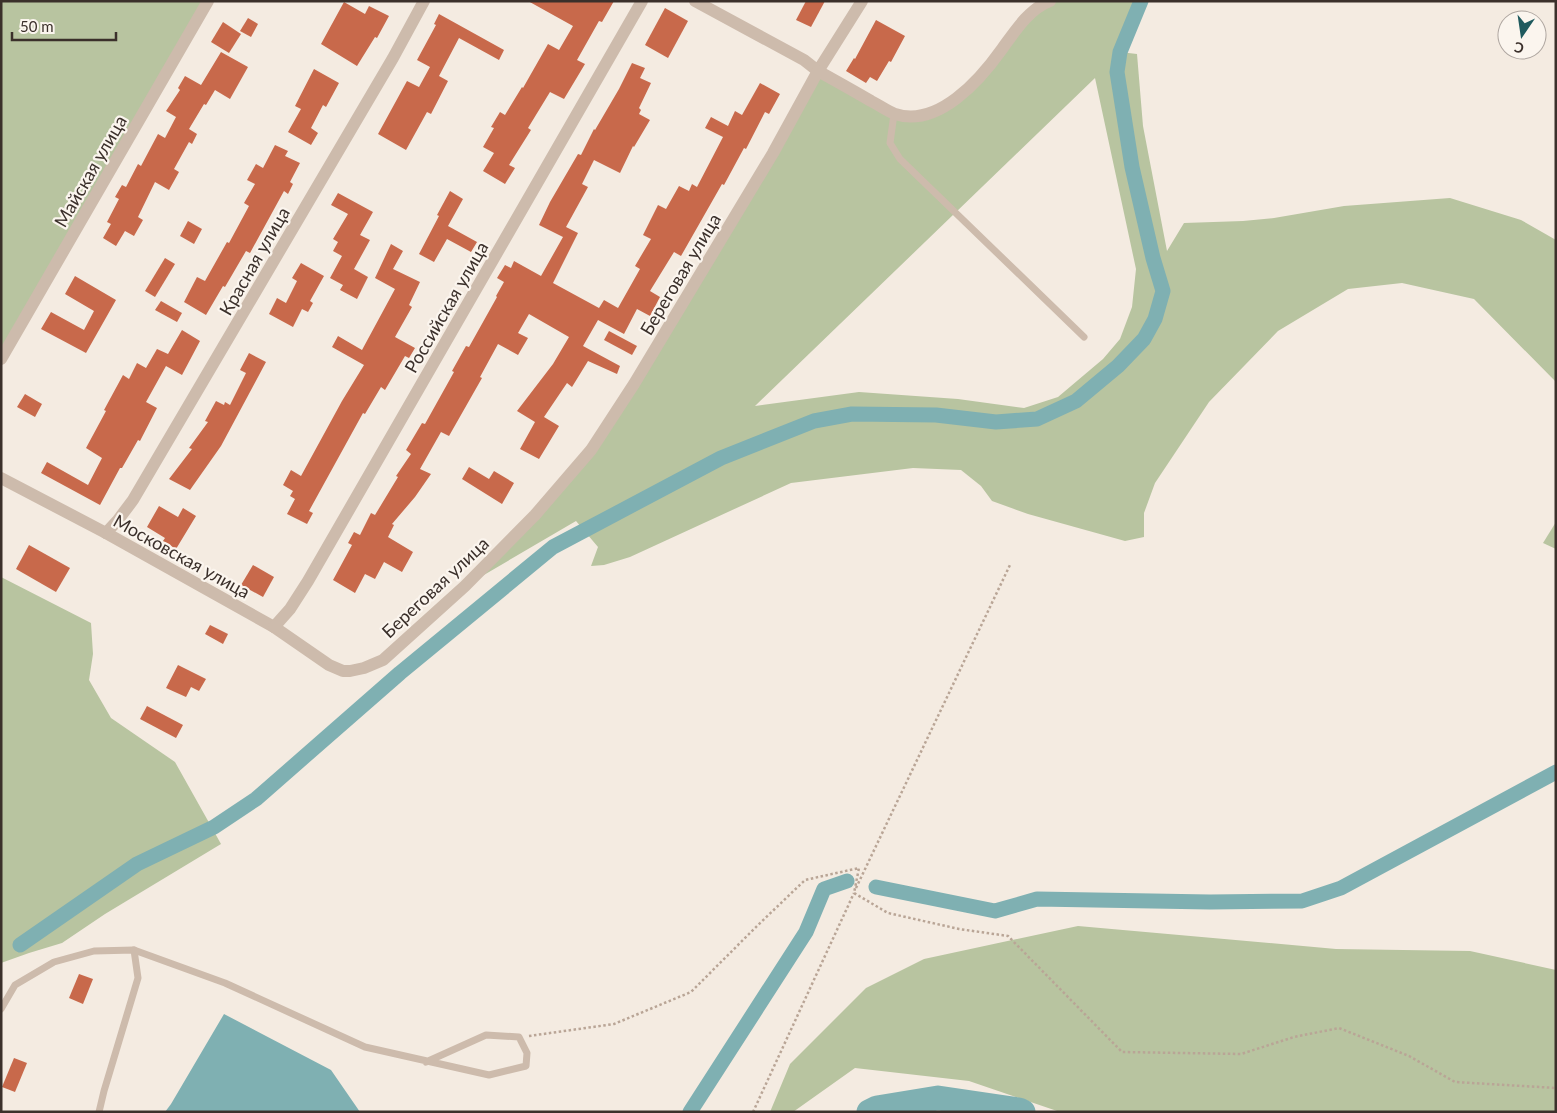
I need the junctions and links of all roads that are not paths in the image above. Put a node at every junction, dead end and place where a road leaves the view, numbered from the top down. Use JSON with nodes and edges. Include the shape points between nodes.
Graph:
{"nodes":[{"id":1,"x":208,"y":1,"type":"edge"},
{"id":2,"x":424,"y":1,"type":"edge"},
{"id":3,"x":642,"y":1,"type":"edge"},
{"id":4,"x":695,"y":1,"type":"edge"},
{"id":5,"x":862,"y":1,"type":"edge"},
{"id":6,"x":1050,"y":1,"type":"edge"},
{"id":7,"x":818,"y":71,"type":"junction"},
{"id":8,"x":894,"y":114,"type":"junction"},
{"id":9,"x":1084,"y":337,"type":"dead end"},
{"id":10,"x":1,"y":359,"type":"edge"},
{"id":11,"x":1,"y":478,"type":"edge"},
{"id":12,"x":106,"y":533,"type":"junction"},
{"id":13,"x":274,"y":627,"type":"junction"},
{"id":14,"x":343,"y":671,"type":"joint"},
{"id":15,"x":134,"y":950,"type":"junction"},
{"id":16,"x":1,"y":1009,"type":"edge"},
{"id":17,"x":426,"y":1062,"type":"junction"},
{"id":18,"x":98,"y":1112,"type":"edge"}],
"edges":[{"from":1,"to":10,"type":"street","name":"Майская улица"},
{"from":2,"to":12,"type":"street","name":"Красная улица","via":[[394,58],[138,492]]},
{"from":3,"to":13,"type":"street","name":"Российская улица","via":[[308,581]]},
{"from":4,"to":7,"type":"street","via":[[804,60]]},
{"from":5,"to":7,"type":"street","name":"Береговая улица"},
{"from":6,"to":8,"type":"street","via":[[1032,12],[979,78],[952,101],[922,116]]},
{"from":7,"to":8,"type":"street"},
{"from":7,"to":14,"type":"street","name":"Береговая улица","via":[[768,162],[591,450],[535,515],[465,586],[383,660],[364,668]]},
{"from":8,"to":9,"type":"lane","via":[[890,143],[900,159]]},
{"from":11,"to":12,"type":"street","name":"Московская улица"},
{"from":12,"to":13,"type":"street","name":"Московская улица"},
{"from":13,"to":14,"type":"street","name":"Московская улица"},
{"from":15,"to":16,"type":"lane","via":[[94,951],[54,962],[15,985]]},
{"from":15,"to":17,"type":"lane","via":[[225,983],[365,1046]]},
{"from":15,"to":18,"type":"lane","via":[[138,978]]},
{"from":17,"to":17,"type":"lane","via":[[489,1075],[526,1066],[527,1052],[519,1037],[486,1035]]}]}
